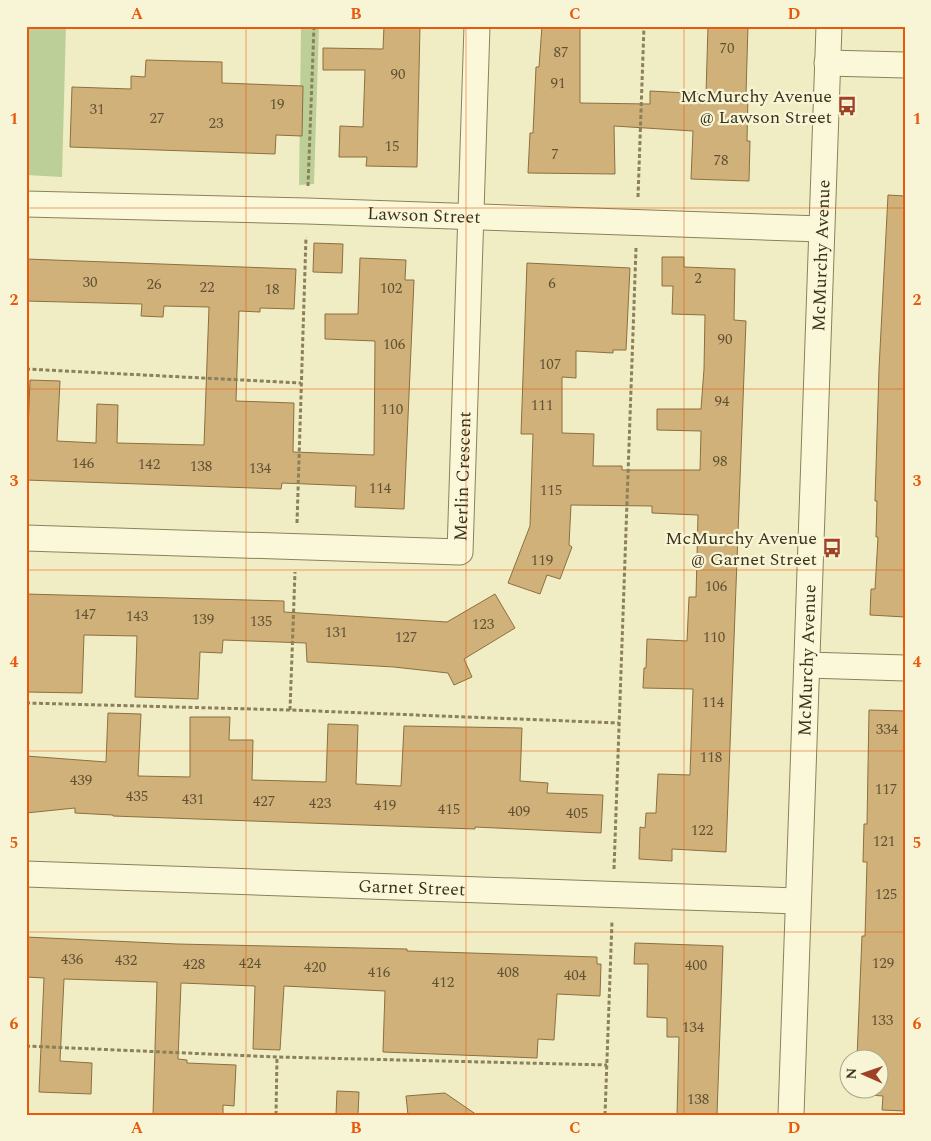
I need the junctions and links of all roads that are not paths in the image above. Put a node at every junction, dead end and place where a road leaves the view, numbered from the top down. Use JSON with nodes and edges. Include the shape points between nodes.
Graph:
{"nodes":[{"id":1,"x":477,"y":26,"type":"edge"},
{"id":2,"x":829,"y":26,"type":"edge"},
{"id":3,"x":827,"y":63,"type":"junction"},
{"id":4,"x":905,"y":64,"type":"edge"},
{"id":5,"x":26,"y":204,"type":"edge"},
{"id":6,"x":472,"y":217,"type":"junction"},
{"id":7,"x":821,"y":229,"type":"junction"},
{"id":8,"x":26,"y":538,"type":"edge"},
{"id":9,"x":807,"y":665,"type":"junction"},
{"id":10,"x":905,"y":668,"type":"edge"},
{"id":11,"x":26,"y":874,"type":"edge"},
{"id":12,"x":797,"y":901,"type":"junction"},
{"id":13,"x":790,"y":1115,"type":"edge"}],
"edges":[{"from":1,"to":6,"type":"street","name":"Merlin Crescent"},
{"from":2,"to":3,"type":"street","name":"McMurchy Avenue"},
{"from":3,"to":4,"type":"street"},
{"from":3,"to":7,"type":"street","name":"McMurchy Avenue"},
{"from":5,"to":6,"type":"street","name":"Lawson Street"},
{"from":6,"to":7,"type":"street","name":"Lawson Street"},
{"from":6,"to":8,"type":"street","name":"Merlin Crescent","via":[[460,552]]},
{"from":7,"to":9,"type":"street","name":"McMurchy Avenue"},
{"from":9,"to":10,"type":"street"},
{"from":9,"to":12,"type":"street","name":"McMurchy Avenue"},
{"from":11,"to":12,"type":"street","name":"Garnet Street"},
{"from":12,"to":13,"type":"street","name":"McMurchy Avenue"}]}
